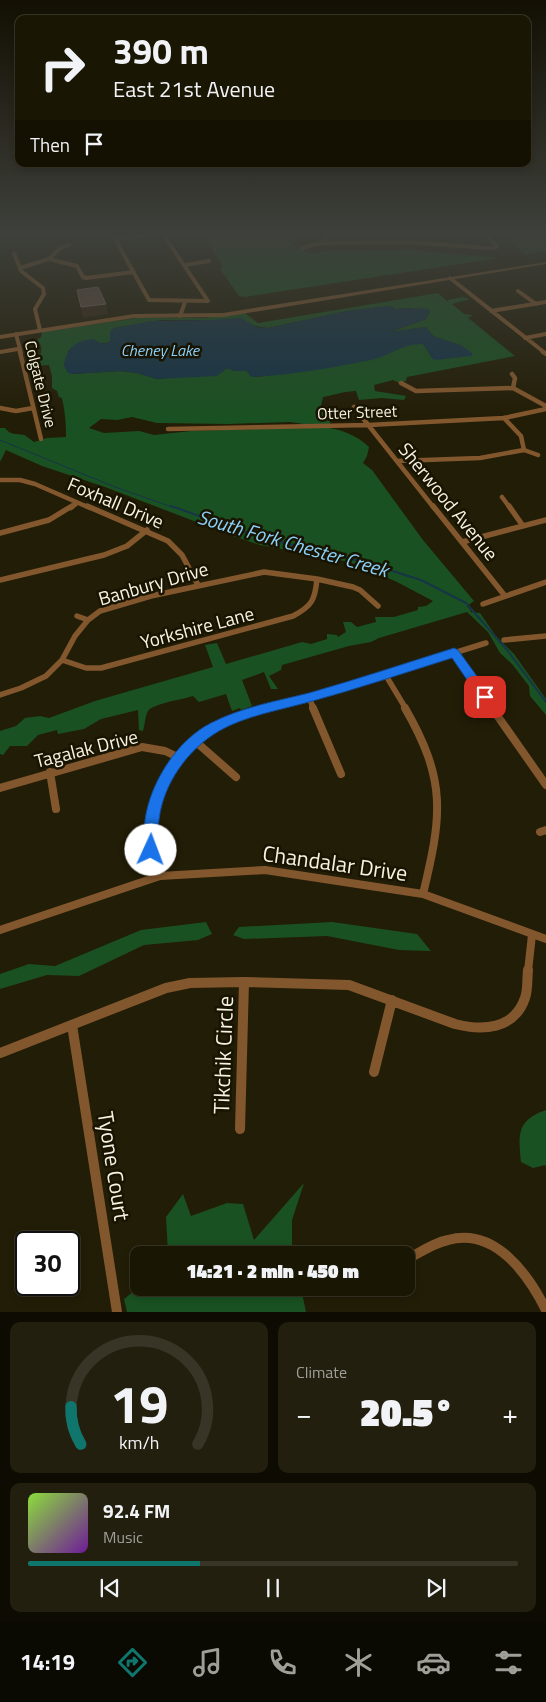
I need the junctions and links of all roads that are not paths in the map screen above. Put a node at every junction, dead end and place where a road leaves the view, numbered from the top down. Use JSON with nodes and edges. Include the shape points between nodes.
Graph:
{"nodes":[{"id":1,"x":43,"y":295,"type":"edge"},
{"id":2,"x":146,"y":295,"type":"edge"},
{"id":3,"x":205,"y":295,"type":"edge"},
{"id":4,"x":344,"y":295,"type":"edge"},
{"id":5,"x":471,"y":295,"type":"edge"},
{"id":6,"x":524,"y":295,"type":"edge"},
{"id":7,"x":185,"y":302,"type":"junction"},
{"id":8,"x":546,"y":302,"type":"edge"},
{"id":9,"x":536,"y":304,"type":"junction"},
{"id":10,"x":491,"y":311,"type":"junction"},
{"id":11,"x":180,"y":316,"type":"junction"},
{"id":12,"x":40,"y":330,"type":"junction"},
{"id":13,"x":16,"y":334,"type":"junction"},
{"id":14,"x":546,"y":334,"type":"edge"},
{"id":15,"x":0,"y":337,"type":"edge"},
{"id":16,"x":525,"y":338,"type":"junction"},
{"id":17,"x":18,"y":349,"type":"junction"},
{"id":18,"x":0,"y":352,"type":"edge"},
{"id":19,"x":546,"y":354,"type":"edge"},
{"id":20,"x":512,"y":374,"type":"dead end"},
{"id":21,"x":401,"y":383,"type":"dead end"},
{"id":22,"x":513,"y":388,"type":"junction"},
{"id":23,"x":354,"y":407,"type":"dead end"},
{"id":24,"x":0,"y":408,"type":"edge"},
{"id":25,"x":33,"y":408,"type":"junction"},
{"id":26,"x":546,"y":408,"type":"edge"},
{"id":27,"x":504,"y":418,"type":"junction"},
{"id":28,"x":368,"y":425,"type":"junction"},
{"id":29,"x":168,"y":429,"type":"dead end"},
{"id":30,"x":41,"y":439,"type":"dead end"},
{"id":31,"x":524,"y":450,"type":"junction"},
{"id":32,"x":538,"y":455,"type":"dead end"},
{"id":33,"x":397,"y":461,"type":"junction"},
{"id":34,"x":0,"y":480,"type":"edge"},
{"id":35,"x":502,"y":497,"type":"dead end"},
{"id":36,"x":77,"y":503,"type":"junction"},
{"id":37,"x":546,"y":520,"type":"edge"},
{"id":38,"x":523,"y":526,"type":"junction"},
{"id":39,"x":147,"y":530,"type":"junction"},
{"id":40,"x":0,"y":533,"type":"edge"},
{"id":41,"x":462,"y":542,"type":"junction"},
{"id":42,"x":317,"y":579,"type":"junction"},
{"id":43,"x":0,"y":580,"type":"edge"},
{"id":44,"x":546,"y":582,"type":"edge"},
{"id":45,"x":198,"y":585,"type":"junction"},
{"id":46,"x":505,"y":596,"type":"junction"},
{"id":47,"x":483,"y":604,"type":"dead end"},
{"id":48,"x":378,"y":606,"type":"dead end"},
{"id":49,"x":77,"y":616,"type":"dead end"},
{"id":50,"x":88,"y":620,"type":"junction"},
{"id":51,"x":546,"y":636,"type":"edge"},
{"id":52,"x":504,"y":640,"type":"dead end"},
{"id":53,"x":486,"y":643,"type":"dead end"},
{"id":54,"x":454,"y":653,"type":"junction"},
{"id":55,"x":62,"y":660,"type":"junction"},
{"id":56,"x":384,"y":674,"type":"junction"},
{"id":57,"x":0,"y":694,"type":"edge"},
{"id":58,"x":309,"y":698,"type":"junction"},
{"id":59,"x":195,"y":741,"type":"junction"},
{"id":60,"x":180,"y":758,"type":"junction"},
{"id":61,"x":50,"y":772,"type":"junction"},
{"id":62,"x":341,"y":774,"type":"dead end"},
{"id":63,"x":236,"y":777,"type":"dead end"},
{"id":64,"x":546,"y":785,"type":"edge"},
{"id":65,"x":0,"y":788,"type":"edge"},
{"id":66,"x":56,"y":810,"type":"dead end"},
{"id":67,"x":160,"y":876,"type":"junction"},
{"id":68,"x":423,"y":894,"type":"junction"},
{"id":69,"x":0,"y":930,"type":"edge"},
{"id":70,"x":532,"y":935,"type":"junction"},
{"id":71,"x":546,"y":939,"type":"edge"},
{"id":72,"x":244,"y":982,"type":"junction"},
{"id":73,"x":392,"y":1000,"type":"junction"},
{"id":74,"x":72,"y":1026,"type":"junction"},
{"id":75,"x":0,"y":1053,"type":"edge"},
{"id":76,"x":374,"y":1072,"type":"dead end"},
{"id":77,"x":240,"y":1129,"type":"dead end"},
{"id":78,"x":415,"y":1255,"type":"edge"},
{"id":79,"x":546,"y":1310,"type":"edge"},
{"id":80,"x":117,"y":1312,"type":"edge"}],
"edges":[{"from":1,"to":12,"type":"street","via":[[35,314]]},
{"from":2,"to":7,"type":"street","via":[[149,300]]},
{"from":3,"to":7,"type":"street","via":[[208,301]]},
{"from":4,"to":11,"type":"street","via":[[223,315]]},
{"from":5,"to":10,"type":"street"},
{"from":6,"to":9,"type":"street"},
{"from":7,"to":11,"type":"street"},
{"from":8,"to":9,"type":"street"},
{"from":9,"to":10,"type":"street"},
{"from":10,"to":16,"type":"street"},
{"from":11,"to":12,"type":"street","via":[[134,316]]},
{"from":12,"to":13,"type":"street"},
{"from":13,"to":15,"type":"street"},
{"from":13,"to":17,"type":"street","name":"Colgate Drive"},
{"from":14,"to":16,"type":"street"},
{"from":16,"to":19,"type":"street"},
{"from":17,"to":18,"type":"street"},
{"from":17,"to":25,"type":"street","name":"Colgate Drive"},
{"from":20,"to":22,"type":"street","via":[[515,378]]},
{"from":21,"to":22,"type":"street","via":[[416,391]]},
{"from":22,"to":26,"type":"street"},
{"from":23,"to":28,"type":"street","name":"Sherwood Avenue"},
{"from":24,"to":25,"type":"street","via":[[16,411]]},
{"from":25,"to":30,"type":"street","name":"Colgate Drive"},
{"from":26,"to":27,"type":"street","name":"Otter Street"},
{"from":27,"to":28,"type":"street","name":"Otter Street"},
{"from":27,"to":31,"type":"street","via":[[521,436]]},
{"from":28,"to":29,"type":"street","name":"Otter Street"},
{"from":28,"to":33,"type":"street","name":"Sherwood Avenue"},
{"from":31,"to":32,"type":"street"},
{"from":31,"to":33,"type":"street","via":[[512,455]]},
{"from":33,"to":41,"type":"street","name":"Sherwood Avenue"},
{"from":34,"to":36,"type":"street","name":"Foxhall Drive","via":[[36,484]]},
{"from":35,"to":38,"type":"street"},
{"from":36,"to":39,"type":"street","name":"Foxhall Drive"},
{"from":36,"to":40,"type":"street","via":[[54,519]]},
{"from":37,"to":38,"type":"street"},
{"from":38,"to":41,"type":"street"},
{"from":39,"to":43,"type":"street","via":[[127,546],[104,555]]},
{"from":39,"to":45,"type":"street","name":"Foxhall Drive","via":[[181,551]]},
{"from":41,"to":46,"type":"street","name":"Sherwood Avenue"},
{"from":42,"to":45,"type":"street","name":"Banbury Drive","via":[[264,572]]},
{"from":42,"to":48,"type":"street","name":"Banbury Drive","via":[[360,590]]},
{"from":42,"to":55,"type":"street","name":"Yorkshire Lane","via":[[316,596],[306,610],[276,622],[101,668],[86,668]]},
{"from":44,"to":46,"type":"street"},
{"from":45,"to":50,"type":"street","name":"Banbury Drive","via":[[112,606]]},
{"from":46,"to":47,"type":"street"},
{"from":49,"to":50,"type":"street"},
{"from":50,"to":55,"type":"street","name":"Banbury Drive"},
{"from":51,"to":52,"type":"street"},
{"from":53,"to":54,"type":"street"},
{"from":54,"to":56,"type":"street"},
{"from":54,"to":64,"type":"street"},
{"from":55,"to":57,"type":"street","name":"Banbury Drive","via":[[46,676]]},
{"from":56,"to":58,"type":"street"},
{"from":56,"to":68,"type":"street","via":[[425,745],[435,774],[439,797],[437,830]]},
{"from":58,"to":59,"type":"street","via":[[269,707],[216,726]]},
{"from":58,"to":62,"type":"street"},
{"from":59,"to":60,"type":"street"},
{"from":59,"to":63,"type":"street"},
{"from":60,"to":61,"type":"street","name":"Tagalak Drive","via":[[166,750],[142,747]]},
{"from":60,"to":67,"type":"street","via":[[161,787],[152,819],[151,850]]},
{"from":61,"to":65,"type":"street","name":"Tagalak Drive"},
{"from":61,"to":66,"type":"street"},
{"from":67,"to":68,"type":"street","name":"Chandalar Drive","via":[[265,870]]},
{"from":67,"to":69,"type":"street","name":"Chandalar Drive"},
{"from":68,"to":70,"type":"street","name":"Chandalar Drive"},
{"from":70,"to":71,"type":"street","name":"Chandalar Drive"},
{"from":70,"to":73,"type":"street","via":[[525,998],[508,1020],[492,1028],[473,1029],[454,1024]]},
{"from":72,"to":73,"type":"street","via":[[349,985]]},
{"from":72,"to":74,"type":"street","via":[[190,983],[166,988]]},
{"from":72,"to":77,"type":"street","name":"Tikchik Circle"},
{"from":73,"to":76,"type":"street"},
{"from":74,"to":75,"type":"street"},
{"from":74,"to":80,"type":"street","name":"Tyone Court"},
{"from":78,"to":79,"type":"street","via":[[455,1238],[472,1238],[492,1246],[522,1270]]}]}
